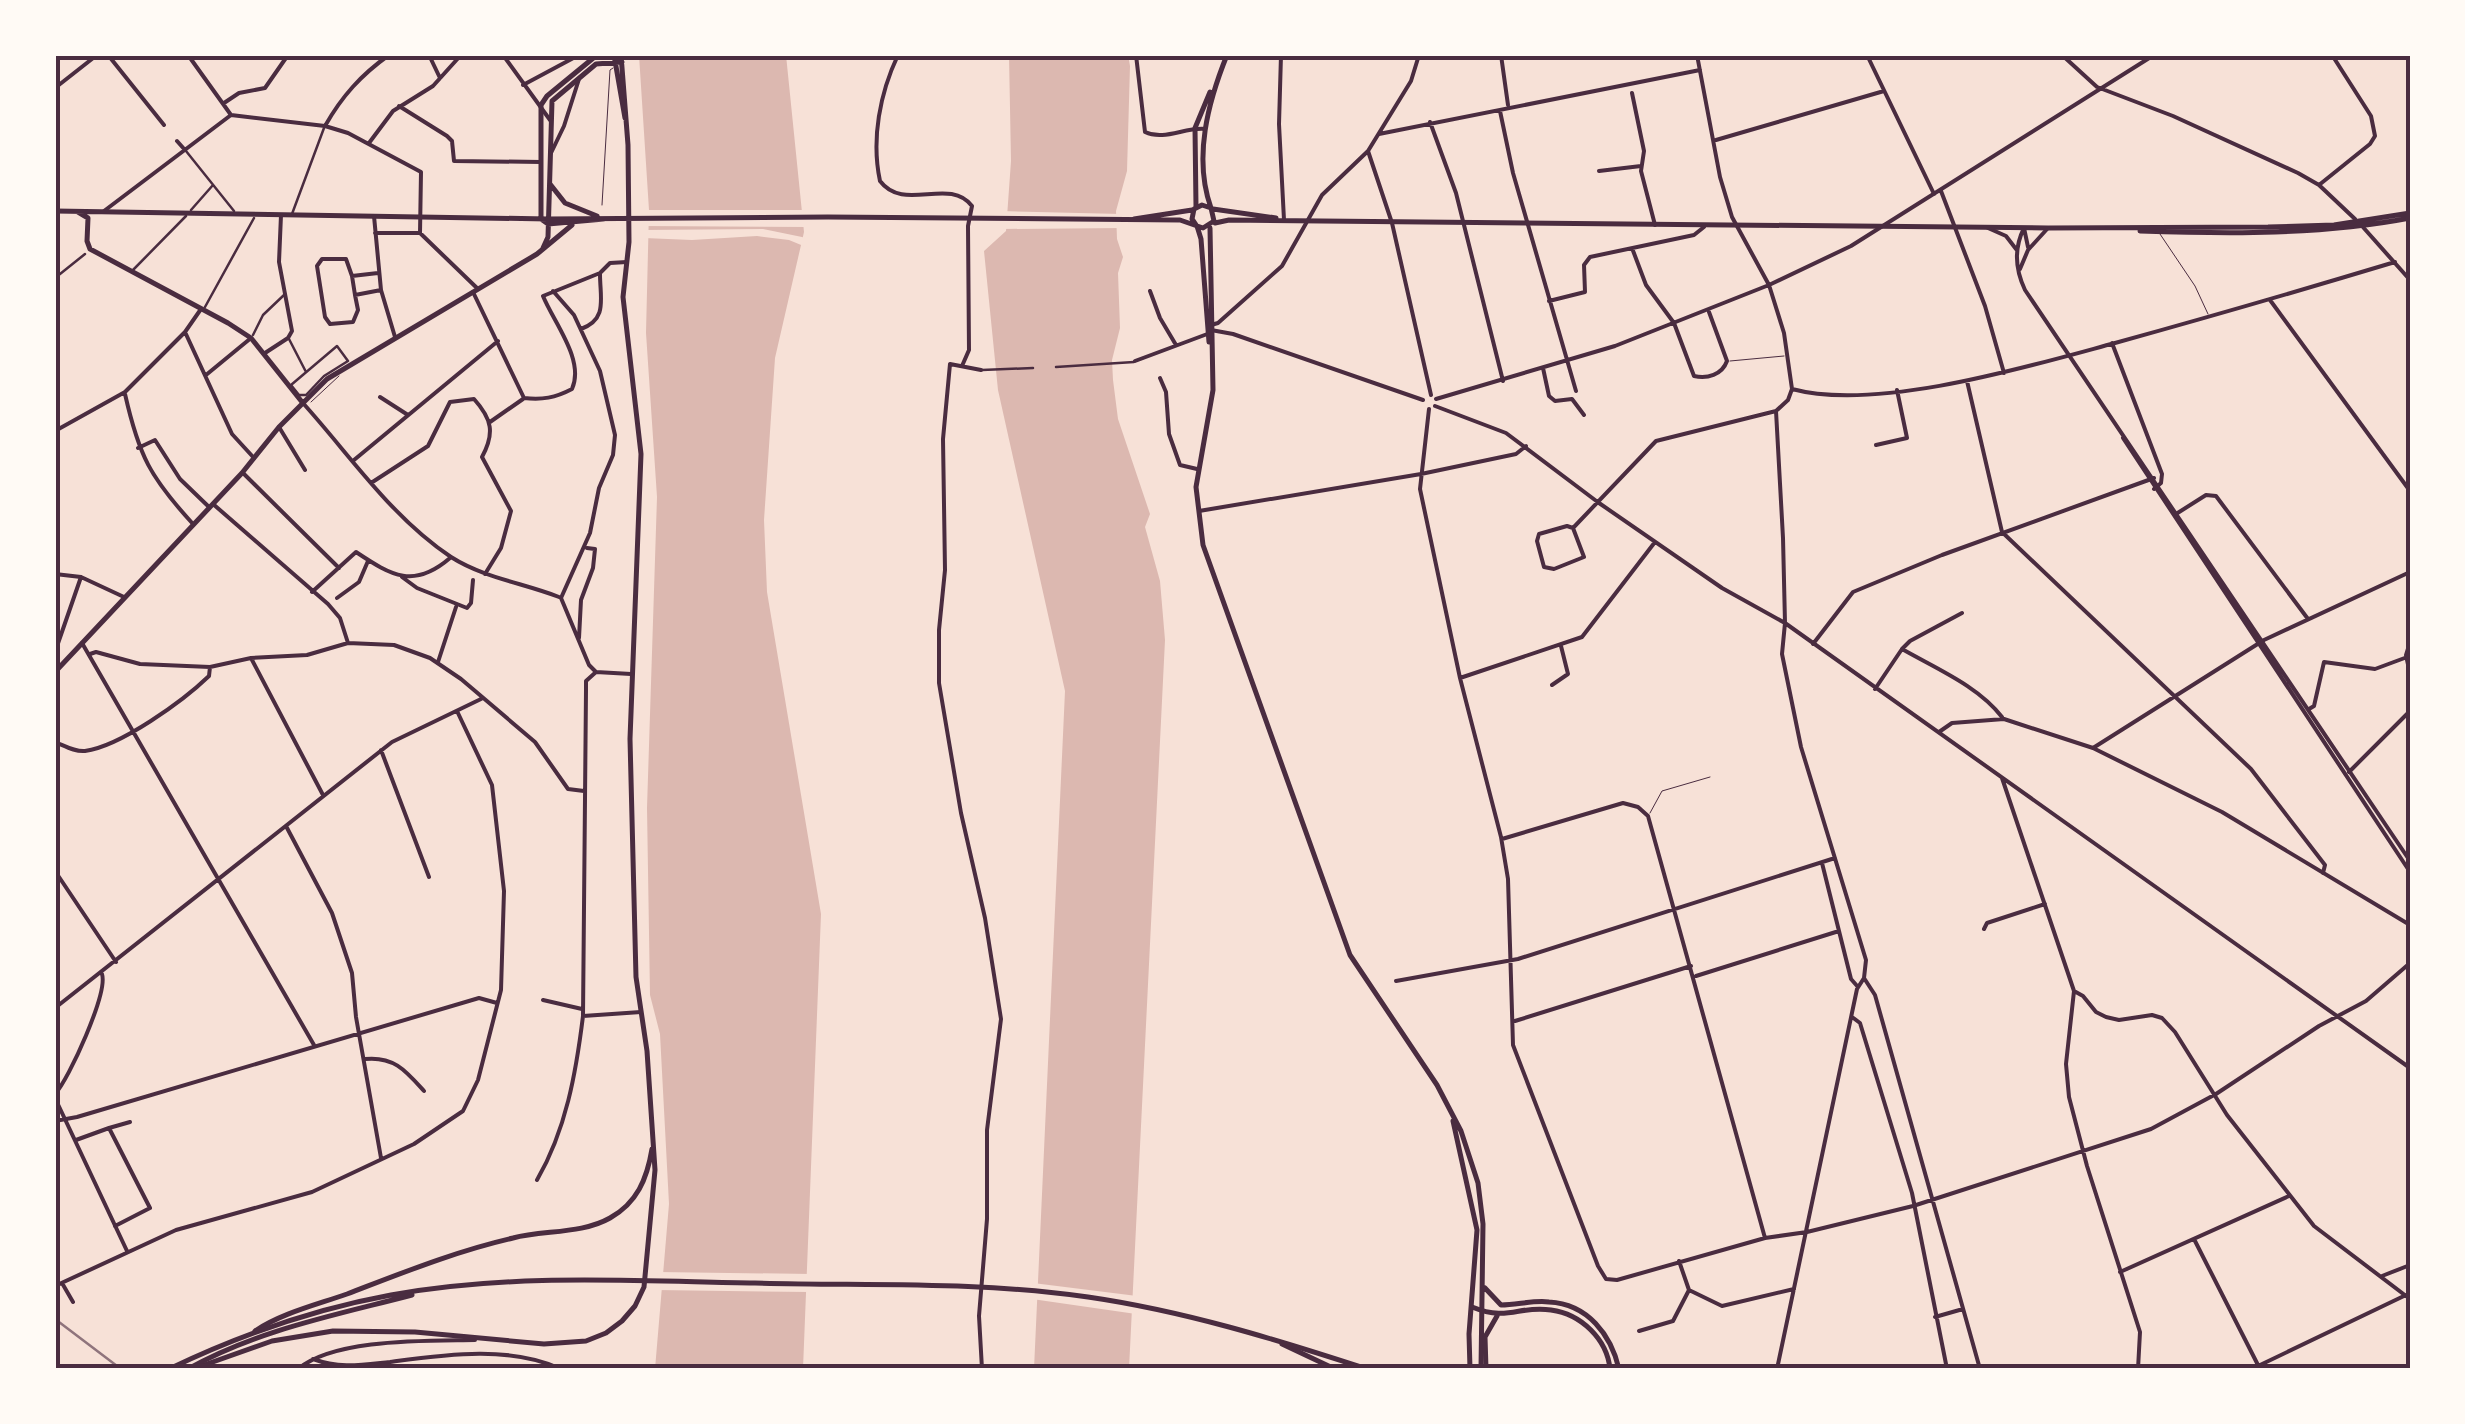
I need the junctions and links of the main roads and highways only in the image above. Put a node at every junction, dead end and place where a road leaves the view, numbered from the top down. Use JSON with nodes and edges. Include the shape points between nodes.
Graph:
{"nodes":[{"id":1,"x":597,"y":55,"type":"edge"},
{"id":2,"x":1227,"y":55,"type":"edge"},
{"id":3,"x":618,"y":60,"type":"edge"},
{"id":4,"x":1216,"y":80,"type":"junction"},
{"id":5,"x":550,"y":184,"type":"junction"},
{"id":6,"x":1195,"y":208,"type":"junction"},
{"id":7,"x":1212,"y":208,"type":"junction"},
{"id":8,"x":55,"y":211,"type":"edge"},
{"id":9,"x":75,"y":211,"type":"junction"},
{"id":10,"x":102,"y":211,"type":"junction"},
{"id":11,"x":2410,"y":216,"type":"edge"},
{"id":12,"x":600,"y":217,"type":"junction"},
{"id":13,"x":88,"y":218,"type":"junction"},
{"id":14,"x":610,"y":218,"type":"junction"},
{"id":15,"x":1121,"y":220,"type":"junction"},
{"id":16,"x":1284,"y":220,"type":"junction"},
{"id":17,"x":546,"y":221,"type":"junction"},
{"id":18,"x":572,"y":224,"type":"junction"},
{"id":19,"x":1212,"y":224,"type":"junction"},
{"id":20,"x":2360,"y":224,"type":"junction"},
{"id":21,"x":1196,"y":225,"type":"junction"},
{"id":22,"x":2072,"y":228,"type":"junction"},
{"id":23,"x":542,"y":251,"type":"junction"},
{"id":24,"x":1210,"y":329,"type":"junction"},
{"id":25,"x":302,"y":402,"type":"junction"},
{"id":26,"x":55,"y":672,"type":"edge"},
{"id":27,"x":1452,"y":1118,"type":"junction"},
{"id":28,"x":653,"y":1142,"type":"junction"},
{"id":29,"x":1483,"y":1285,"type":"junction"},
{"id":30,"x":426,"y":1291,"type":"junction"},
{"id":31,"x":1501,"y":1305,"type":"junction"},
{"id":32,"x":1477,"y":1309,"type":"junction"},
{"id":33,"x":1497,"y":1316,"type":"junction"},
{"id":34,"x":253,"y":1332,"type":"junction"},
{"id":35,"x":1266,"y":1336,"type":"junction"},
{"id":36,"x":169,"y":1369,"type":"edge"},
{"id":37,"x":190,"y":1369,"type":"edge"},
{"id":38,"x":1335,"y":1369,"type":"edge"},
{"id":39,"x":1367,"y":1369,"type":"edge"},
{"id":40,"x":1470,"y":1369,"type":"edge"},
{"id":41,"x":1484,"y":1369,"type":"edge"},
{"id":42,"x":1610,"y":1369,"type":"edge"},
{"id":43,"x":1620,"y":1369,"type":"edge"}],
"edges":[{"from":1,"to":17,"type":"main road","via":[[540,109]]},
{"from":2,"to":4,"type":"main road"},
{"from":3,"to":5,"type":"main road","via":[[596,64],[554,99]]},
{"from":3,"to":28,"type":"main road","via":[[626,125],[624,308],[641,454],[630,739],[636,977]]},
{"from":4,"to":6,"type":"main road","via":[[1196,128]]},
{"from":4,"to":7,"type":"main road","via":[[1205,129]]},
{"from":5,"to":12,"type":"main road","via":[[564,202]]},
{"from":5,"to":17,"type":"main road"},
{"from":6,"to":7,"type":"main road"},
{"from":6,"to":15,"type":"main road"},
{"from":6,"to":21,"type":"main road"},
{"from":7,"to":16,"type":"main road"},
{"from":7,"to":19,"type":"main road"},
{"from":8,"to":9,"type":"main road"},
{"from":9,"to":10,"type":"main road"},
{"from":9,"to":13,"type":"main road"},
{"from":10,"to":13,"type":"main road"},
{"from":10,"to":17,"type":"main road"},
{"from":11,"to":20,"type":"main road"},
{"from":12,"to":14,"type":"main road"},
{"from":12,"to":17,"type":"main road"},
{"from":13,"to":25,"type":"main road","via":[[90,249],[251,338]]},
{"from":14,"to":15,"type":"main road"},
{"from":14,"to":18,"type":"main road"},
{"from":15,"to":21,"type":"main road"},
{"from":16,"to":19,"type":"main road"},
{"from":16,"to":22,"type":"main road"},
{"from":17,"to":18,"type":"main road"},
{"from":17,"to":23,"type":"main road"},
{"from":18,"to":23,"type":"main road"},
{"from":19,"to":21,"type":"main road"},
{"from":19,"to":24,"type":"main road"},
{"from":20,"to":22,"type":"main road"},
{"from":20,"to":22,"type":"main road","via":[[2294,232]]},
{"from":21,"to":24,"type":"main road"},
{"from":23,"to":25,"type":"main road","via":[[395,336]]},
{"from":24,"to":27,"type":"main road","via":[[1212,390],[1197,468],[1202,545],[1345,942]]},
{"from":25,"to":26,"type":"main road"},
{"from":27,"to":29,"type":"main road","via":[[1478,1183]]},
{"from":27,"to":32,"type":"main road","via":[[1476,1230]]},
{"from":28,"to":34,"type":"main road","via":[[637,1194],[606,1220],[456,1253]]},
{"from":28,"to":37,"type":"main road","via":[[648,1267],[640,1296],[617,1326],[586,1341],[544,1344],[385,1331],[307,1334]]},
{"from":29,"to":31,"type":"main road"},
{"from":29,"to":32,"type":"main road"},
{"from":30,"to":34,"type":"main road"},
{"from":30,"to":35,"type":"main road","via":[[599,1280],[988,1288],[1084,1296]]},
{"from":30,"to":37,"type":"main road","via":[[317,1318]]},
{"from":31,"to":32,"type":"main road"},
{"from":31,"to":43,"type":"main road","via":[[1551,1302],[1584,1314],[1606,1334]]},
{"from":32,"to":33,"type":"main road"},
{"from":32,"to":40,"type":"main road"},
{"from":32,"to":41,"type":"main road"},
{"from":33,"to":41,"type":"main road","via":[[1485,1336]]},
{"from":33,"to":42,"type":"main road","via":[[1534,1310],[1569,1316],[1599,1338]]},
{"from":34,"to":36,"type":"main road"},
{"from":35,"to":38,"type":"main road"},
{"from":35,"to":39,"type":"main road"}]}
